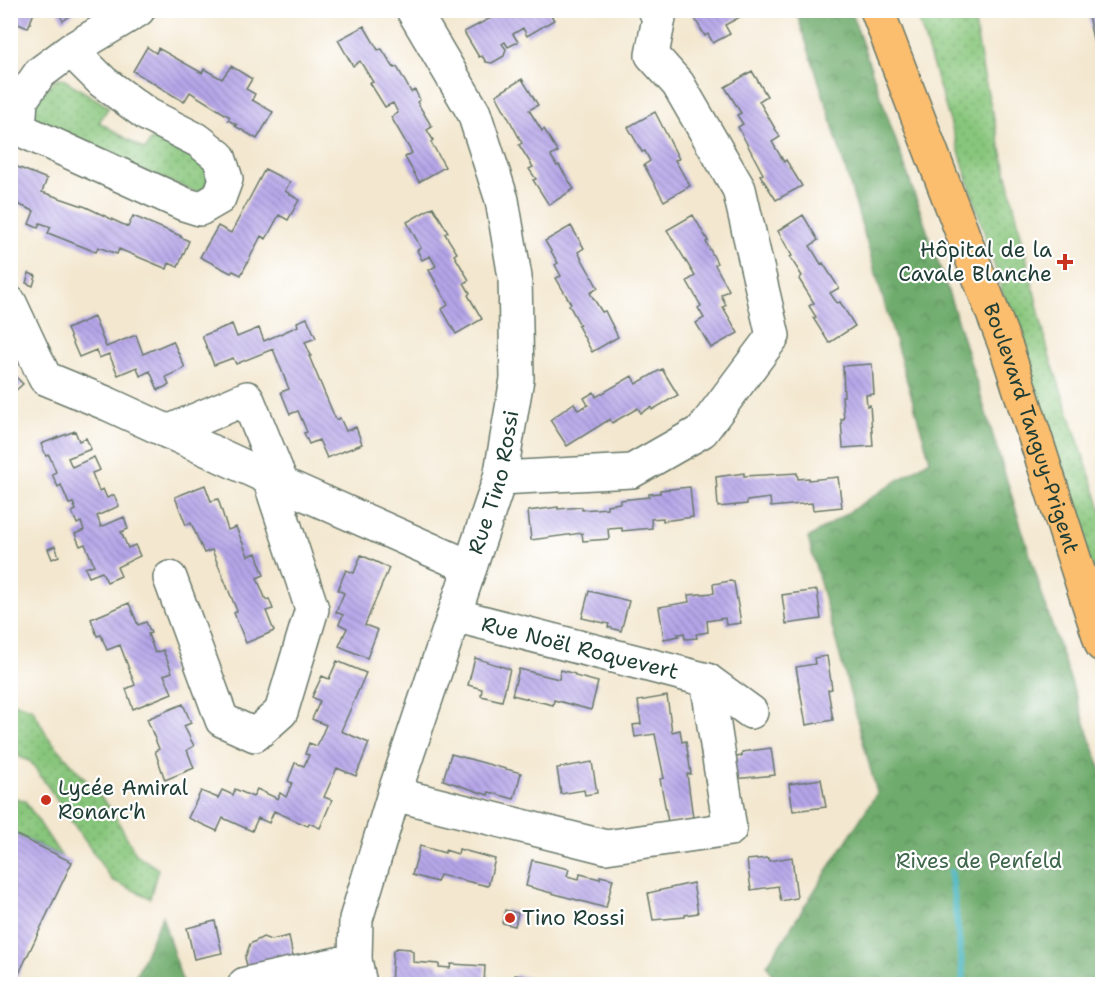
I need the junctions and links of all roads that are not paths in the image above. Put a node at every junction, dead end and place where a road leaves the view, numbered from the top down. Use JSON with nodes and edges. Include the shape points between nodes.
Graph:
{"nodes":[{"id":1,"x":138,"y":10,"type":"edge"},
{"id":2,"x":413,"y":10,"type":"edge"},
{"id":3,"x":655,"y":10,"type":"edge"},
{"id":4,"x":877,"y":10,"type":"edge"},
{"id":5,"x":902,"y":10,"type":"edge"},
{"id":6,"x":71,"y":50,"type":"junction"},
{"id":7,"x":987,"y":301,"type":"junction"},
{"id":8,"x":10,"y":303,"type":"edge"},
{"id":9,"x":168,"y":432,"type":"junction"},
{"id":10,"x":500,"y":478,"type":"junction"},
{"id":11,"x":275,"y":481,"type":"junction"},
{"id":12,"x":470,"y":567,"type":"junction"},
{"id":13,"x":170,"y":578,"type":"dead end"},
{"id":14,"x":454,"y":615,"type":"junction"},
{"id":15,"x":1102,"y":645,"type":"edge"},
{"id":16,"x":707,"y":680,"type":"junction"},
{"id":17,"x":751,"y":712,"type":"dead end"},
{"id":18,"x":394,"y":794,"type":"junction"},
{"id":19,"x":358,"y":972,"type":"edge"},
{"id":20,"x":245,"y":984,"type":"edge"}],
"edges":[{"from":1,"to":6,"type":"street"},
{"from":2,"to":10,"type":"street","name":"Rue Tino Rossi","via":[[474,113],[502,200],[515,277],[518,357]]},
{"from":3,"to":10,"type":"street","via":[[659,18],[652,55],[678,84],[739,189],[773,336],[702,431],[632,471]]},
{"from":4,"to":7,"type":"main road","name":"Boulevard Tanguy-Prigent"},
{"from":5,"to":7,"type":"main road"},
{"from":6,"to":6,"type":"street","via":[[40,73],[21,100],[19,129],[184,204],[200,209],[219,198],[226,179],[219,157],[199,141],[148,115],[103,82]]},
{"from":7,"to":15,"type":"main road","name":"Boulevard Tanguy-Prigent","via":[[1007,350]]},
{"from":8,"to":9,"type":"street","via":[[45,378]]},
{"from":9,"to":11,"type":"street"},
{"from":9,"to":11,"type":"street","via":[[247,398]]},
{"from":10,"to":12,"type":"street","name":"Rue Tino Rossi"},
{"from":11,"to":12,"type":"street"},
{"from":11,"to":13,"type":"street","via":[[312,609],[281,712],[255,735],[222,720]]},
{"from":12,"to":14,"type":"street","name":"Rue Tino Rossi"},
{"from":14,"to":16,"type":"street","name":"Rue Noël Roquevert"},
{"from":14,"to":18,"type":"street","name":"Rue Tino Rossi"},
{"from":16,"to":17,"type":"street","name":"Rue Noël Roquevert"},
{"from":16,"to":18,"type":"street","name":"Rue Noël Roquevert","via":[[730,829],[606,847]]},
{"from":18,"to":19,"type":"street","name":"Rue Tino Rossi","via":[[356,919]]},
{"from":19,"to":20,"type":"street","name":"Rue Tino Rossi"}]}
